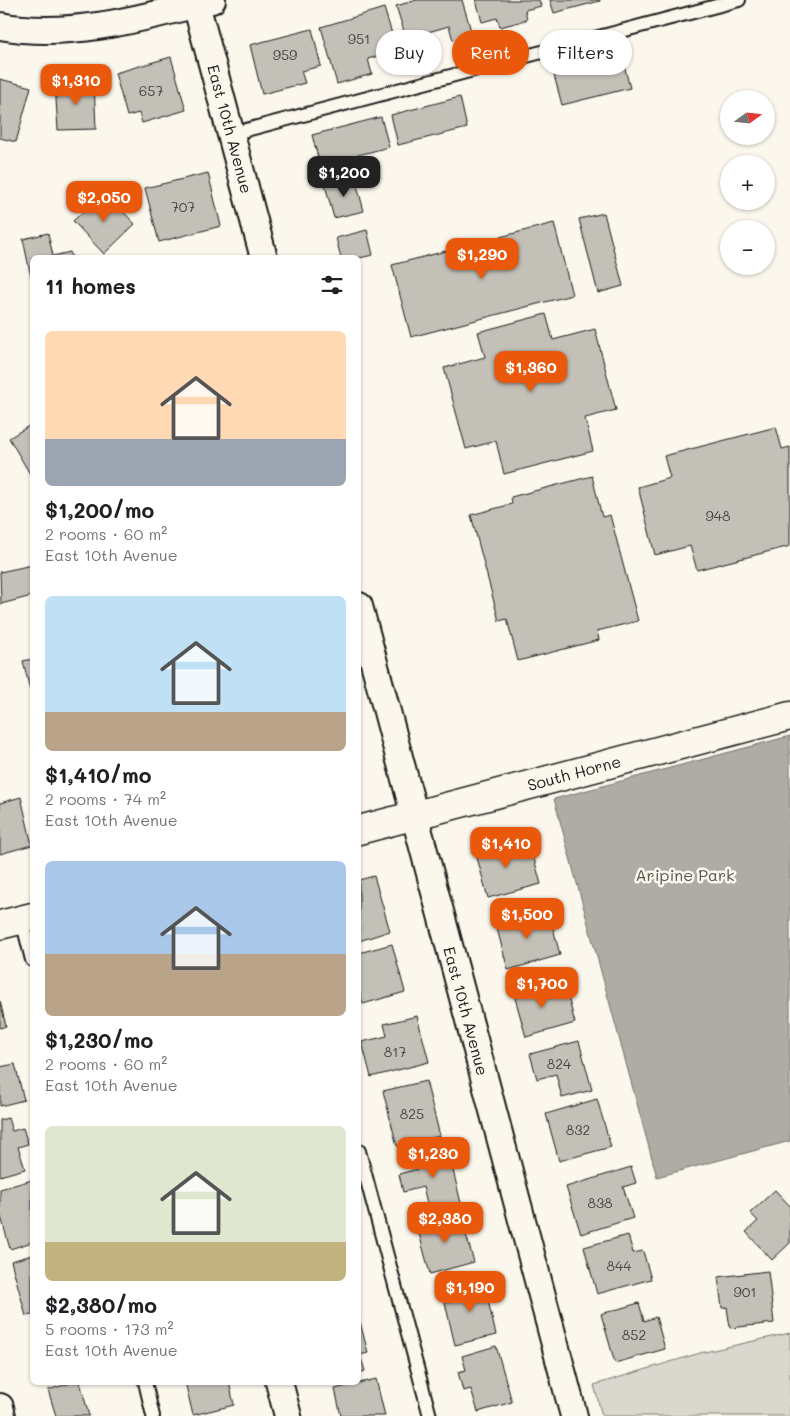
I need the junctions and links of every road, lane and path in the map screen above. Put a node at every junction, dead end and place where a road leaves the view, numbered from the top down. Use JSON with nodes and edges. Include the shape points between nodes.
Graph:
{"nodes":[{"id":1,"x":739,"y":0,"type":"edge"},
{"id":2,"x":201,"y":1,"type":"edge"},
{"id":3,"x":0,"y":26,"type":"edge"},
{"id":4,"x":231,"y":134,"type":"junction"},
{"id":5,"x":263,"y":255,"type":"edge"},
{"id":6,"x":361,"y":614,"type":"edge"},
{"id":7,"x":790,"y":716,"type":"edge"},
{"id":8,"x":414,"y":815,"type":"junction"},
{"id":9,"x":361,"y":829,"type":"edge"},
{"id":10,"x":18,"y":921,"type":"edge"},
{"id":11,"x":30,"y":954,"type":"edge"},
{"id":12,"x":361,"y":1158,"type":"edge"},
{"id":13,"x":145,"y":1385,"type":"edge"},
{"id":14,"x":280,"y":1385,"type":"edge"},
{"id":15,"x":0,"y":1407,"type":"edge"},
{"id":16,"x":2,"y":1416,"type":"edge"},
{"id":17,"x":153,"y":1416,"type":"edge"},
{"id":18,"x":288,"y":1416,"type":"edge"},
{"id":19,"x":430,"y":1416,"type":"edge"},
{"id":20,"x":574,"y":1416,"type":"edge"}],
"edges":[{"from":1,"to":4,"type":"lane"},
{"from":2,"to":3,"type":"street","via":[[92,29],[29,31]]},
{"from":2,"to":4,"type":"street","name":"East 10th Avenue"},
{"from":4,"to":5,"type":"street","name":"East 10th Avenue"},
{"from":6,"to":8,"type":"street","name":"East 10th Avenue"},
{"from":7,"to":8,"type":"street","name":"South Horne"},
{"from":8,"to":9,"type":"street","name":"South Horne"},
{"from":8,"to":20,"type":"street","name":"East 10th Avenue"},
{"from":10,"to":11,"type":"lane"},
{"from":12,"to":19,"type":"lane"},
{"from":13,"to":17,"type":"lane"},
{"from":14,"to":18,"type":"street"},
{"from":15,"to":16,"type":"street"}]}
